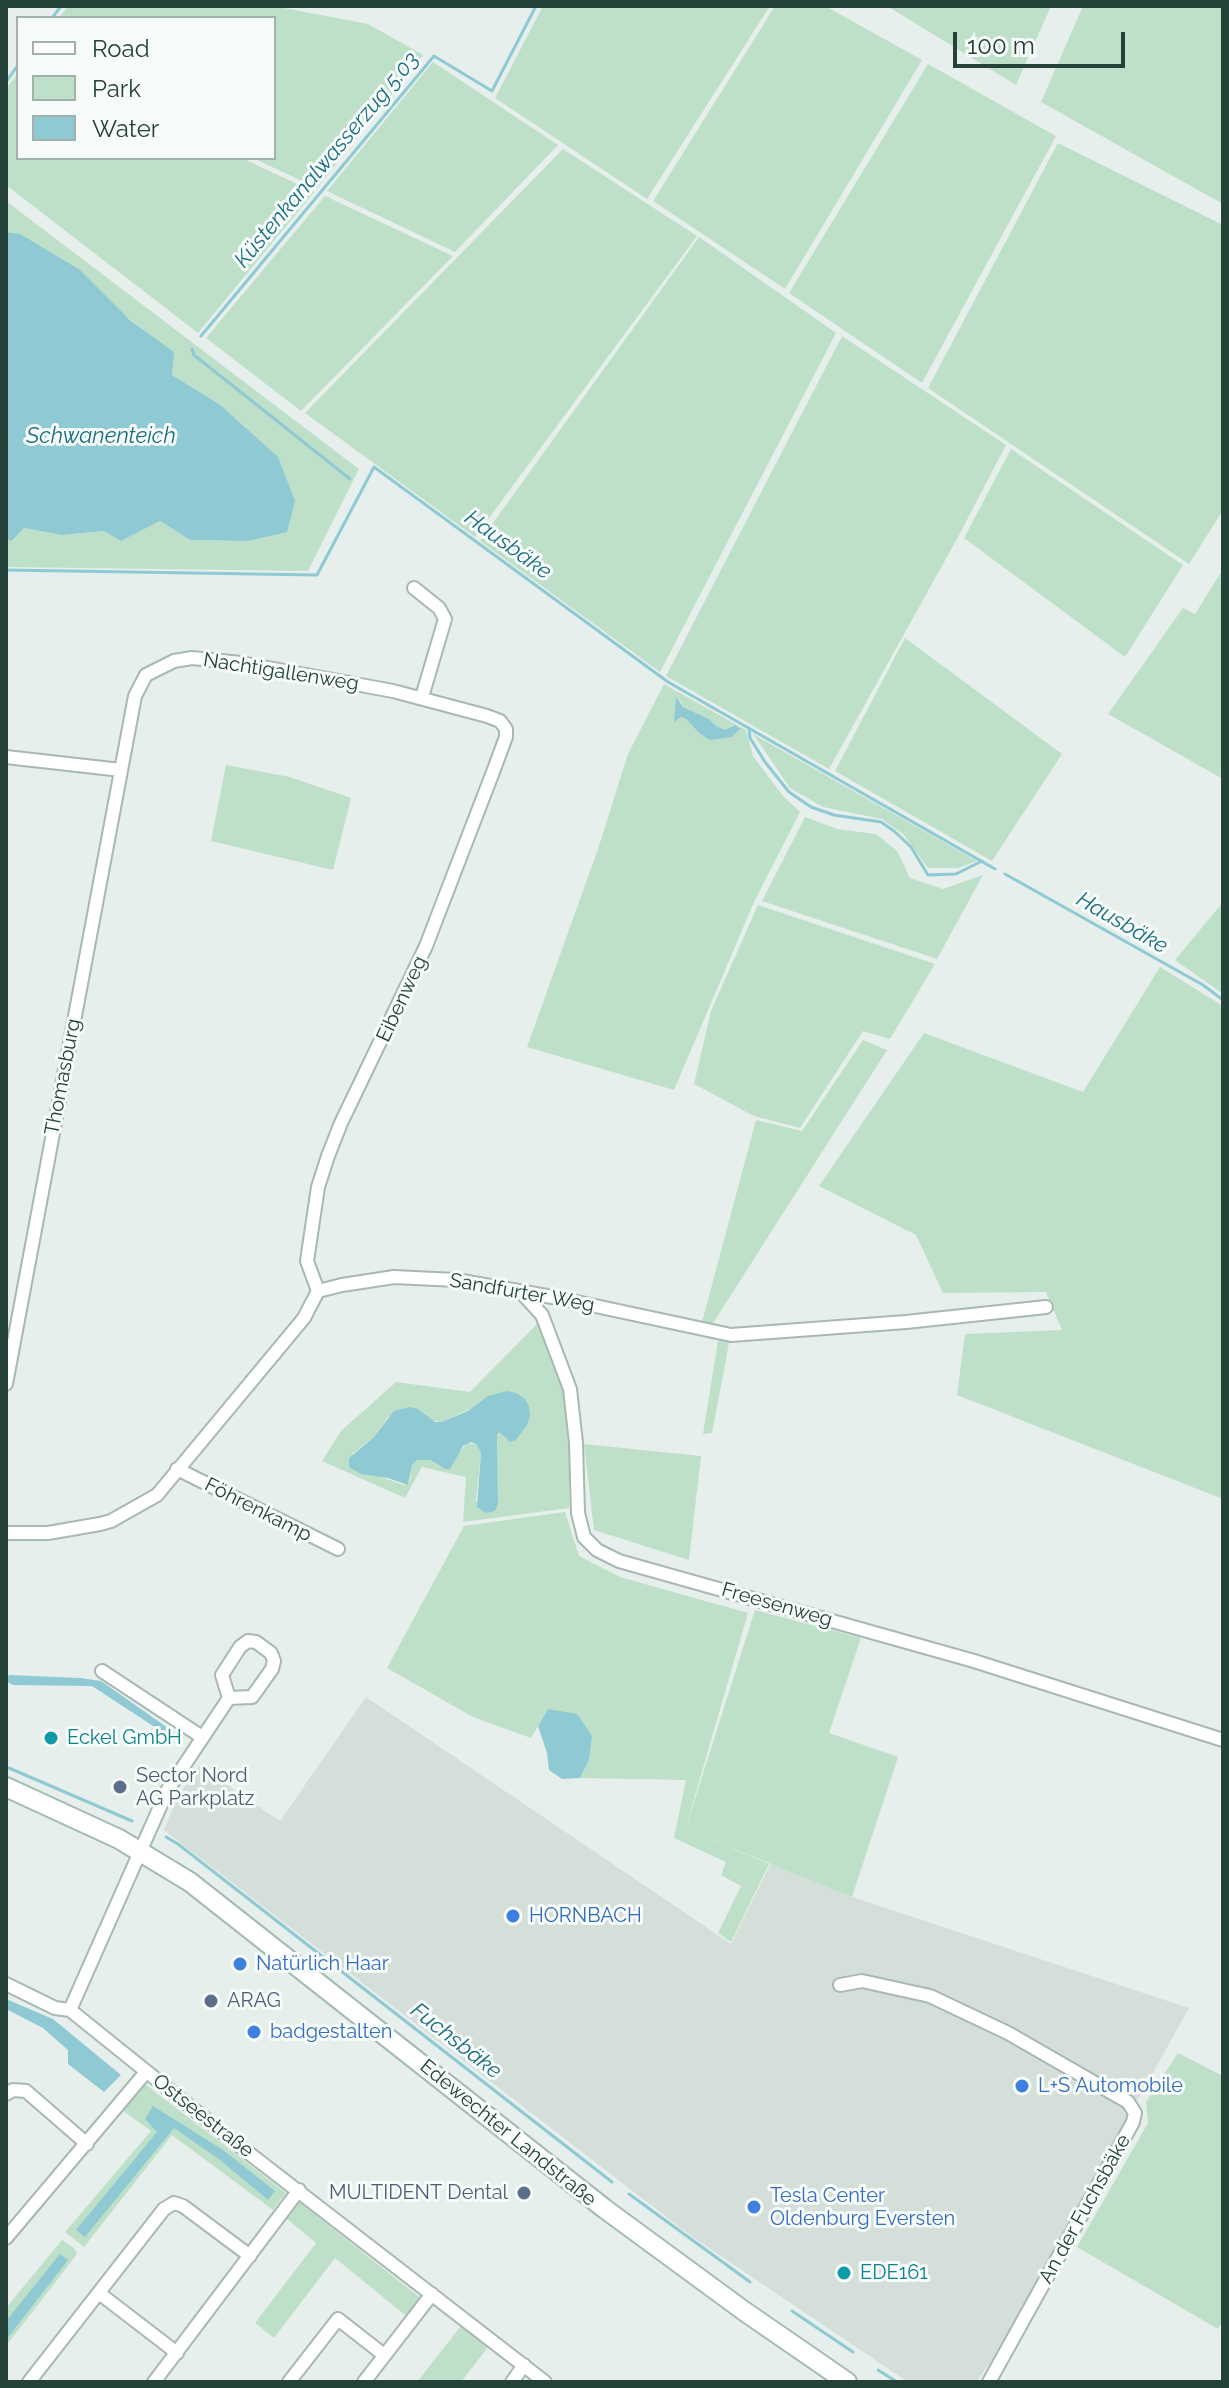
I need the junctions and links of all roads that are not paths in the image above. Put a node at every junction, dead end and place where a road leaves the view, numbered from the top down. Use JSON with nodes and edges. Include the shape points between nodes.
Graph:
{"nodes":[{"id":1,"x":414,"y":588,"type":"dead end"},
{"id":2,"x":422,"y":697,"type":"junction"},
{"id":3,"x":487,"y":716,"type":"joint"},
{"id":4,"x":6,"y":757,"type":"edge"},
{"id":5,"x":121,"y":770,"type":"junction"},
{"id":6,"x":318,"y":1291,"type":"junction"},
{"id":7,"x":521,"y":1292,"type":"junction"},
{"id":8,"x":1046,"y":1307,"type":"dead end"},
{"id":9,"x":6,"y":1384,"type":"edge"},
{"id":10,"x":177,"y":1469,"type":"junction"},
{"id":11,"x":6,"y":1533,"type":"edge"},
{"id":12,"x":338,"y":1549,"type":"dead end"},
{"id":13,"x":102,"y":1671,"type":"dead end"},
{"id":14,"x":229,"y":1698,"type":"junction"},
{"id":15,"x":202,"y":1737,"type":"junction"},
{"id":16,"x":1223,"y":1740,"type":"edge"},
{"id":17,"x":6,"y":1787,"type":"edge"},
{"id":18,"x":139,"y":1850,"type":"junction"},
{"id":19,"x":6,"y":1984,"type":"edge"},
{"id":20,"x":840,"y":1985,"type":"dead end"},
{"id":21,"x":70,"y":2010,"type":"junction"},
{"id":22,"x":146,"y":2072,"type":"junction"},
{"id":23,"x":6,"y":2094,"type":"edge"},
{"id":24,"x":87,"y":2144,"type":"junction"},
{"id":25,"x":299,"y":2190,"type":"junction"},
{"id":26,"x":6,"y":2238,"type":"edge"},
{"id":27,"x":250,"y":2256,"type":"junction"},
{"id":28,"x":99,"y":2293,"type":"junction"},
{"id":29,"x":432,"y":2294,"type":"junction"},
{"id":30,"x":177,"y":2353,"type":"junction"},
{"id":31,"x":384,"y":2355,"type":"junction"},
{"id":32,"x":524,"y":2365,"type":"junction"},
{"id":33,"x":29,"y":2382,"type":"edge"},
{"id":34,"x":154,"y":2382,"type":"edge"},
{"id":35,"x":289,"y":2382,"type":"edge"},
{"id":36,"x":364,"y":2382,"type":"edge"},
{"id":37,"x":512,"y":2382,"type":"edge"},
{"id":38,"x":545,"y":2382,"type":"edge"},
{"id":39,"x":847,"y":2382,"type":"edge"},
{"id":40,"x":989,"y":2382,"type":"edge"}],
"edges":[{"from":1,"to":2,"type":"street","via":[[445,619]]},
{"from":2,"to":3,"type":"street","name":"Nachtigallenweg"},
{"from":2,"to":5,"type":"street","name":"Nachtigallenweg","via":[[249,664],[174,661],[141,683]]},
{"from":3,"to":6,"type":"street","name":"Eibenweg","via":[[500,721],[506,737],[416,971],[341,1123],[318,1187],[307,1261]]},
{"from":4,"to":5,"type":"street"},
{"from":5,"to":9,"type":"street","name":"Thomasburg"},
{"from":6,"to":7,"type":"street","name":"Sandfurter Weg","via":[[394,1277],[456,1280]]},
{"from":6,"to":10,"type":"street","via":[[304,1318]]},
{"from":7,"to":8,"type":"street","name":"Sandfurter Weg","via":[[731,1335]]},
{"from":7,"to":16,"type":"street","name":"Freesenweg","via":[[542,1315],[570,1389],[578,1513],[584,1537],[597,1550],[619,1561],[974,1661]]},
{"from":10,"to":11,"type":"street","via":[[157,1495],[111,1521],[48,1533]]},
{"from":10,"to":12,"type":"street","name":"Föhrenkamp"},
{"from":13,"to":15,"type":"street"},
{"from":14,"to":14,"type":"street","via":[[252,1697],[272,1669],[271,1653],[256,1642],[240,1647],[222,1675]]},
{"from":14,"to":15,"type":"street"},
{"from":15,"to":18,"type":"street","via":[[167,1791]]},
{"from":17,"to":18,"type":"main road","name":"Edewechter Landstraße"},
{"from":18,"to":21,"type":"street"},
{"from":18,"to":39,"type":"main road","name":"Edewechter Landstraße","via":[[252,1929],[666,2255]]},
{"from":19,"to":21,"type":"street"},
{"from":20,"to":40,"type":"street","name":"An der Fuchsbäke","via":[[862,1981],[930,1996],[1008,2033],[1128,2102],[1135,2113]]},
{"from":21,"to":22,"type":"street","name":"Ostseestraße"},
{"from":22,"to":24,"type":"street"},
{"from":22,"to":25,"type":"street","name":"Ostseestraße"},
{"from":23,"to":24,"type":"street","via":[[26,2091]]},
{"from":24,"to":26,"type":"street"},
{"from":25,"to":27,"type":"street"},
{"from":25,"to":29,"type":"street","name":"Ostseestraße"},
{"from":27,"to":28,"type":"street","via":[[174,2203]]},
{"from":27,"to":30,"type":"street"},
{"from":28,"to":30,"type":"street"},
{"from":28,"to":33,"type":"street"},
{"from":29,"to":31,"type":"street"},
{"from":29,"to":32,"type":"street","name":"Ostseestraße"},
{"from":30,"to":34,"type":"street"},
{"from":31,"to":35,"type":"street","via":[[338,2319]]},
{"from":31,"to":36,"type":"street"},
{"from":32,"to":37,"type":"street"},
{"from":32,"to":38,"type":"street","name":"Ostseestraße"}]}
